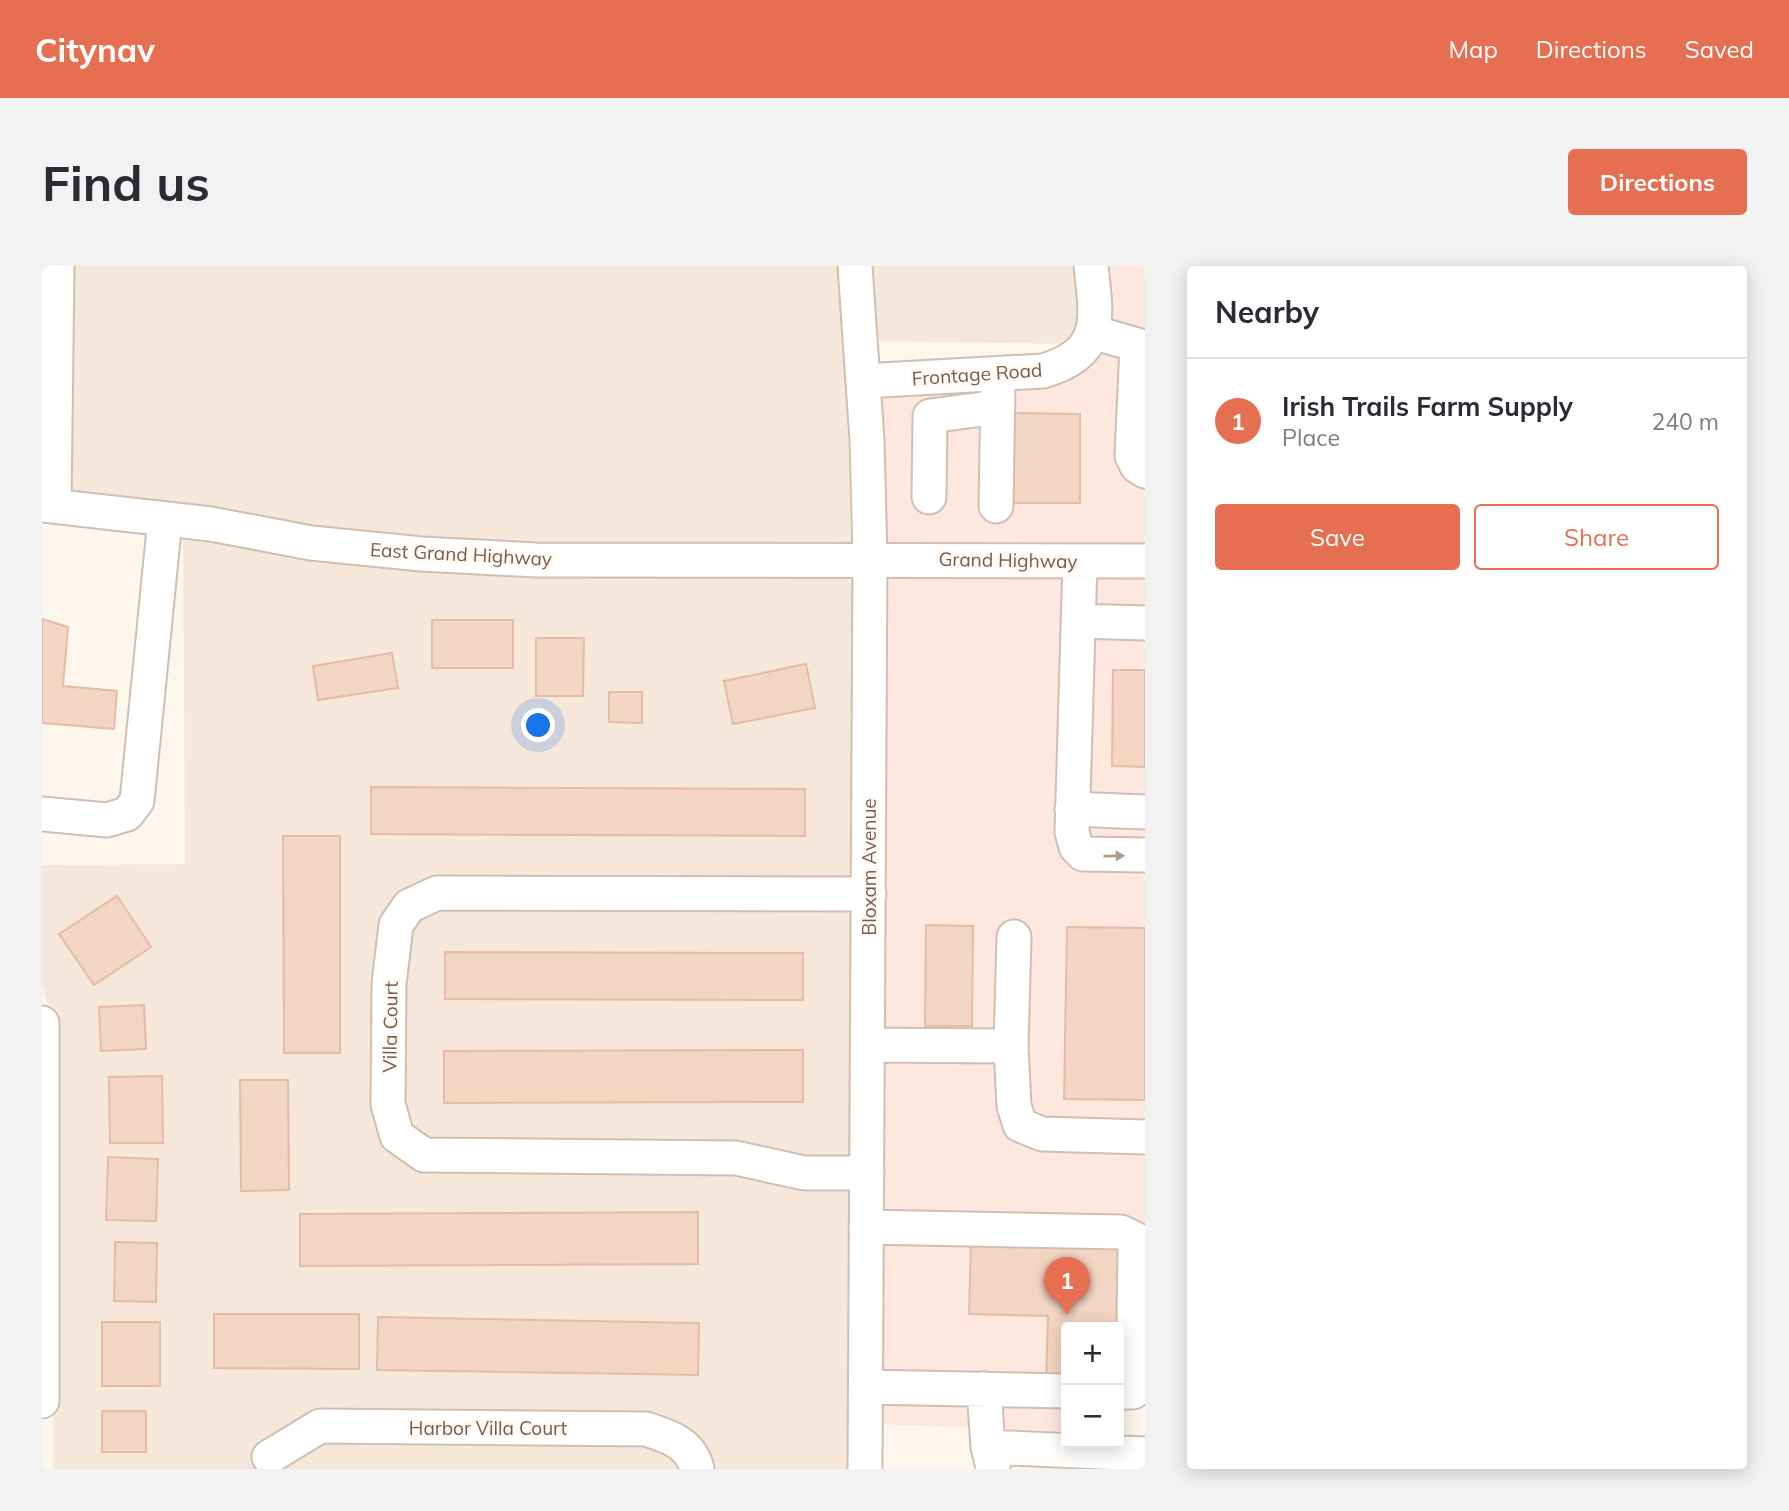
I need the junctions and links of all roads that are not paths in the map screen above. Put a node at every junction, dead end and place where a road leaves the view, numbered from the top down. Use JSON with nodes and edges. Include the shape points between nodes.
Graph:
{"nodes":[{"id":1,"x":57,"y":266,"type":"edge"},
{"id":2,"x":855,"y":266,"type":"edge"},
{"id":3,"x":1091,"y":266,"type":"edge"},
{"id":4,"x":1092,"y":332,"type":"junction"},
{"id":5,"x":998,"y":373,"type":"junction"},
{"id":6,"x":863,"y":381,"type":"junction"},
{"id":7,"x":998,"y":407,"type":"junction"},
{"id":8,"x":1145,"y":471,"type":"edge"},
{"id":9,"x":929,"y":498,"type":"dead end"},
{"id":10,"x":48,"y":505,"type":"edge"},
{"id":11,"x":996,"y":506,"type":"dead end"},
{"id":12,"x":165,"y":519,"type":"junction"},
{"id":13,"x":870,"y":558,"type":"junction"},
{"id":14,"x":1080,"y":561,"type":"junction"},
{"id":15,"x":1145,"y":561,"type":"edge"},
{"id":16,"x":1078,"y":621,"type":"junction"},
{"id":17,"x":1145,"y":624,"type":"edge"},
{"id":18,"x":1072,"y":809,"type":"junction"},
{"id":19,"x":1145,"y":812,"type":"edge"},
{"id":20,"x":42,"y":814,"type":"edge"},
{"id":21,"x":1145,"y":855,"type":"edge"},
{"id":22,"x":869,"y":894,"type":"junction"},
{"id":23,"x":1014,"y":937,"type":"dead end"},
{"id":24,"x":42,"y":1023,"type":"edge"},
{"id":25,"x":868,"y":1045,"type":"junction"},
{"id":26,"x":1011,"y":1046,"type":"junction"},
{"id":27,"x":1145,"y":1137,"type":"edge"},
{"id":28,"x":867,"y":1173,"type":"junction"},
{"id":29,"x":866,"y":1227,"type":"junction"},
{"id":30,"x":1145,"y":1245,"type":"edge"},
{"id":31,"x":42,"y":1264,"type":"edge"},
{"id":32,"x":1139,"y":1327,"type":"edge"},
{"id":33,"x":866,"y":1387,"type":"junction"},
{"id":34,"x":984,"y":1389,"type":"junction"},
{"id":35,"x":1061,"y":1391,"type":"edge"},
{"id":36,"x":1132,"y":1392,"type":"edge"},
{"id":37,"x":42,"y":1401,"type":"edge"},
{"id":38,"x":1145,"y":1454,"type":"edge"},
{"id":39,"x":269,"y":1457,"type":"dead end"},
{"id":40,"x":991,"y":1458,"type":"edge"},
{"id":41,"x":697,"y":1469,"type":"edge"},
{"id":42,"x":865,"y":1469,"type":"edge"}],
"edges":[{"from":1,"to":10,"type":"street"},
{"from":2,"to":6,"type":"street","name":"Bloxam Avenue"},
{"from":3,"to":4,"type":"street","via":[[1096,314]]},
{"from":4,"to":5,"type":"street","name":"Frontage Road","via":[[1080,354],[1065,364],[1043,371]]},
{"from":4,"to":8,"type":"street","via":[[1138,345],[1132,456]]},
{"from":5,"to":6,"type":"street","name":"Frontage Road"},
{"from":5,"to":7,"type":"street"},
{"from":6,"to":13,"type":"street","name":"Bloxam Avenue"},
{"from":7,"to":9,"type":"street","via":[[930,416]]},
{"from":7,"to":11,"type":"street"},
{"from":10,"to":12,"type":"street","name":"East Grand Highway"},
{"from":12,"to":13,"type":"street","name":"East Grand Highway","via":[[311,543],[422,554],[536,560]]},
{"from":12,"to":20,"type":"street","via":[[137,801],[127,814],[107,820]]},
{"from":13,"to":14,"type":"street","name":"Grand Highway"},
{"from":13,"to":22,"type":"street","name":"Bloxam Avenue"},
{"from":14,"to":15,"type":"street","name":"Grand Highway"},
{"from":14,"to":16,"type":"street"},
{"from":16,"to":17,"type":"street"},
{"from":16,"to":18,"type":"street"},
{"from":18,"to":19,"type":"street"},
{"from":18,"to":21,"type":"street","one_way":true,"via":[[1072,832],[1083,854]]},
{"from":22,"to":25,"type":"street","name":"Bloxam Avenue"},
{"from":22,"to":28,"type":"street","name":"Villa Court","via":[[437,893],[409,906],[396,925],[389,997],[388,1104],[397,1136],[424,1155],[736,1157],[804,1173]]},
{"from":23,"to":26,"type":"street"},
{"from":24,"to":31,"type":"street"},
{"from":25,"to":26,"type":"street"},
{"from":25,"to":28,"type":"street","name":"Bloxam Avenue"},
{"from":26,"to":27,"type":"street","via":[[1014,1106],[1020,1125],[1042,1134]]},
{"from":28,"to":29,"type":"street","name":"Bloxam Avenue"},
{"from":29,"to":30,"type":"street","via":[[1121,1232]]},
{"from":29,"to":33,"type":"street","name":"Bloxam Avenue"},
{"from":30,"to":32,"type":"street","via":[[1135,1253]]},
{"from":31,"to":37,"type":"street"},
{"from":32,"to":36,"type":"street"},
{"from":33,"to":34,"type":"street"},
{"from":33,"to":42,"type":"street","name":"Bloxam Avenue"},
{"from":34,"to":35,"type":"street"},
{"from":34,"to":40,"type":"street"},
{"from":38,"to":40,"type":"street"},
{"from":39,"to":41,"type":"street","name":"Harbor Villa Court","via":[[320,1426],[646,1429],[676,1438]]}]}
